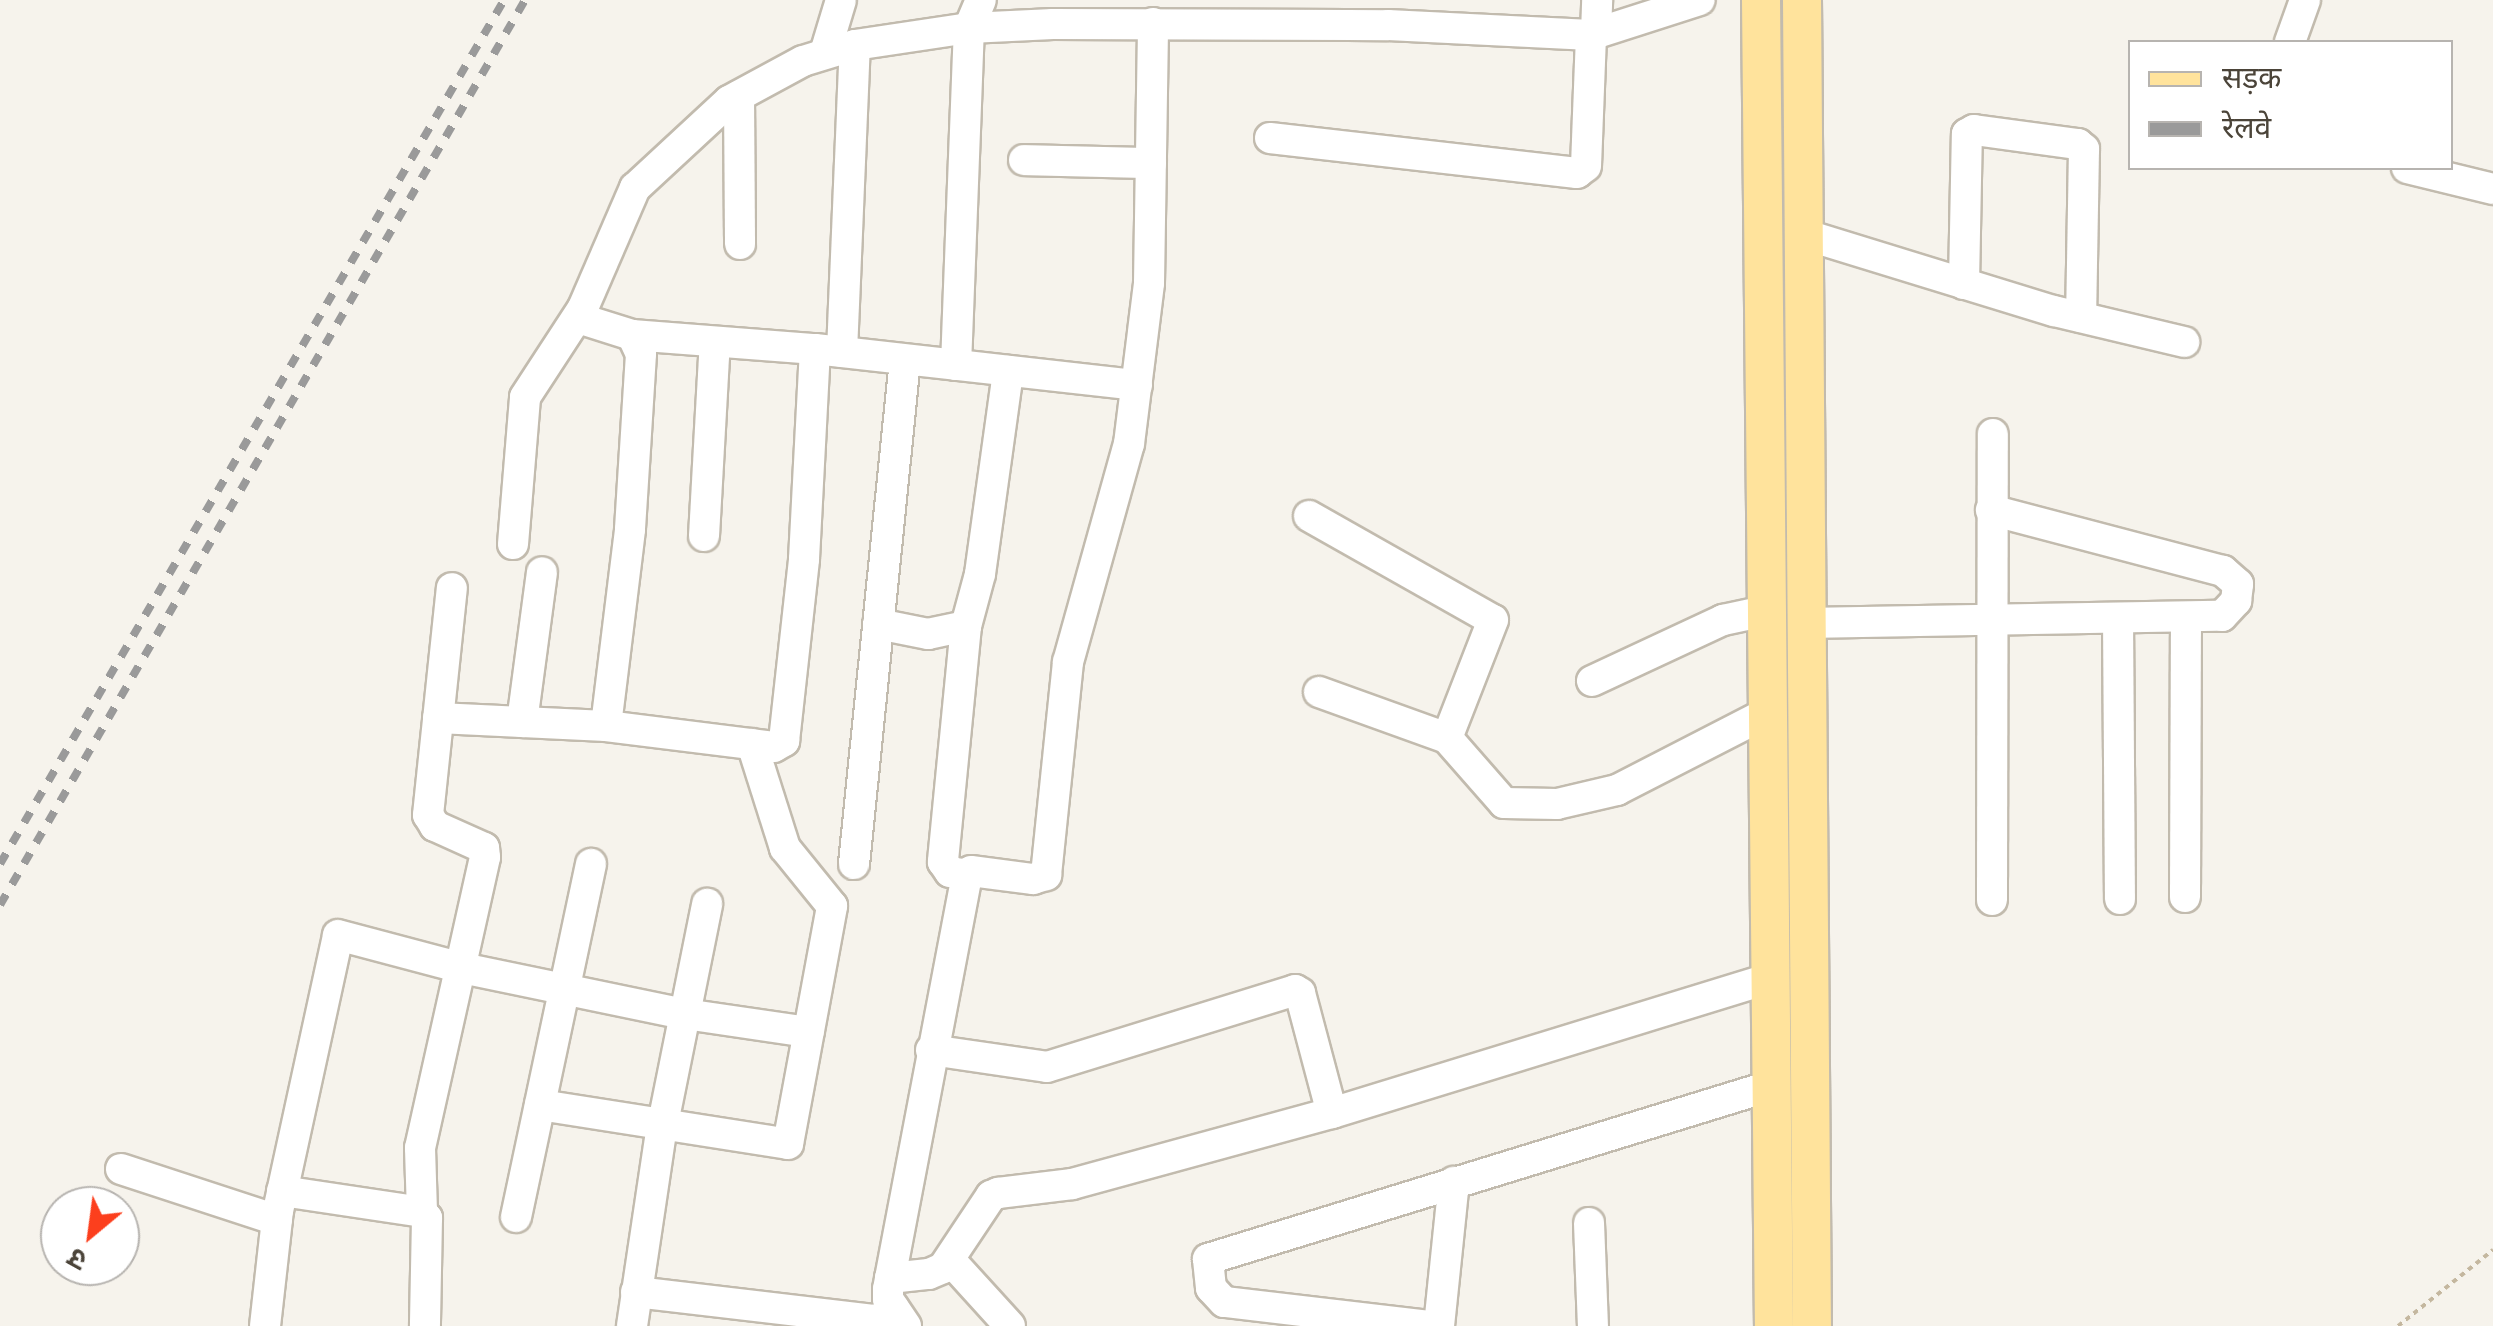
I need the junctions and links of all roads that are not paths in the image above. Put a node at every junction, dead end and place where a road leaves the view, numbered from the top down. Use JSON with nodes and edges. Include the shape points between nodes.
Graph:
{"nodes":[{"id":1,"x":841,"y":0,"type":"edge"},
{"id":2,"x":1597,"y":0,"type":"edge"},
{"id":3,"x":1700,"y":0,"type":"edge"},
{"id":4,"x":1761,"y":0,"type":"edge"},
{"id":5,"x":1802,"y":0,"type":"edge"},
{"id":6,"x":2305,"y":0,"type":"edge"},
{"id":7,"x":1202,"y":11,"type":"edge"},
{"id":8,"x":1058,"y":12,"type":"edge"},
{"id":9,"x":1389,"y":13,"type":"edge"},
{"id":10,"x":975,"y":14,"type":"edge"},
{"id":11,"x":1153,"y":23,"type":"junction"},
{"id":12,"x":1593,"y":34,"type":"junction"},
{"id":13,"x":2291,"y":40,"type":"edge"},
{"id":14,"x":840,"y":49,"type":"junction"},
{"id":15,"x":738,"y":96,"type":"junction"},
{"id":16,"x":1270,"y":138,"type":"dead end"},
{"id":17,"x":1024,"y":160,"type":"dead end"},
{"id":18,"x":1151,"y":163,"type":"junction"},
{"id":19,"x":2415,"y":170,"type":"edge"},
{"id":20,"x":2493,"y":189,"type":"edge"},
{"id":21,"x":1804,"y":234,"type":"junction"},
{"id":22,"x":740,"y":244,"type":"dead end"},
{"id":23,"x":1964,"y":284,"type":"junction"},
{"id":24,"x":2081,"y":317,"type":"junction"},
{"id":25,"x":578,"y":318,"type":"junction"},
{"id":26,"x":632,"y":336,"type":"junction"},
{"id":27,"x":715,"y":342,"type":"junction"},
{"id":28,"x":2184,"y":342,"type":"dead end"},
{"id":29,"x":829,"y":351,"type":"junction"},
{"id":30,"x":905,"y":360,"type":"junction"},
{"id":31,"x":956,"y":365,"type":"junction"},
{"id":32,"x":1008,"y":371,"type":"junction"},
{"id":33,"x":1137,"y":386,"type":"junction"},
{"id":34,"x":1992,"y":434,"type":"dead end"},
{"id":35,"x":1991,"y":510,"type":"junction"},
{"id":36,"x":1309,"y":516,"type":"dead end"},
{"id":37,"x":704,"y":536,"type":"dead end"},
{"id":38,"x":514,"y":544,"type":"dead end"},
{"id":39,"x":542,"y":572,"type":"dead end"},
{"id":40,"x":452,"y":588,"type":"dead end"},
{"id":41,"x":1765,"y":612,"type":"junction"},
{"id":42,"x":2186,"y":617,"type":"junction"},
{"id":43,"x":2118,"y":618,"type":"junction"},
{"id":44,"x":1990,"y":620,"type":"junction"},
{"id":45,"x":1806,"y":623,"type":"junction"},
{"id":46,"x":878,"y":624,"type":"junction"},
{"id":47,"x":966,"y":626,"type":"junction"},
{"id":48,"x":1592,"y":681,"type":"dead end"},
{"id":49,"x":1319,"y":692,"type":"dead end"},
{"id":50,"x":1765,"y":714,"type":"junction"},
{"id":51,"x":438,"y":718,"type":"junction"},
{"id":52,"x":522,"y":722,"type":"junction"},
{"id":53,"x":606,"y":726,"type":"junction"},
{"id":54,"x":1448,"y":738,"type":"junction"},
{"id":55,"x":752,"y":744,"type":"junction"},
{"id":56,"x":591,"y":864,"type":"dead end"},
{"id":57,"x":854,"y":864,"type":"dead end"},
{"id":58,"x":968,"y":875,"type":"junction"},
{"id":59,"x":2185,"y":897,"type":"dead end"},
{"id":60,"x":2120,"y":899,"type":"dead end"},
{"id":61,"x":1992,"y":900,"type":"dead end"},
{"id":62,"x":706,"y":904,"type":"dead end"},
{"id":63,"x":462,"y":968,"type":"junction"},
{"id":64,"x":1768,"y":978,"type":"junction"},
{"id":65,"x":565,"y":986,"type":"junction"},
{"id":66,"x":685,"y":1014,"type":"junction"},
{"id":67,"x":809,"y":1032,"type":"junction"},
{"id":68,"x":931,"y":1050,"type":"junction"},
{"id":69,"x":1770,"y":1086,"type":"junction"},
{"id":70,"x":540,"y":1104,"type":"junction"},
{"id":71,"x":1332,"y":1113,"type":"junction"},
{"id":72,"x":663,"y":1122,"type":"junction"},
{"id":73,"x":121,"y":1169,"type":"dead end"},
{"id":74,"x":1454,"y":1182,"type":"junction"},
{"id":75,"x":280,"y":1205,"type":"junction"},
{"id":76,"x":422,"y":1212,"type":"junction"},
{"id":77,"x":516,"y":1218,"type":"dead end"},
{"id":78,"x":1589,"y":1223,"type":"dead end"},
{"id":79,"x":950,"y":1260,"type":"junction"},
{"id":80,"x":890,"y":1278,"type":"junction"},
{"id":81,"x":636,"y":1292,"type":"junction"},
{"id":82,"x":900,"y":1317,"type":"edge"},
{"id":83,"x":265,"y":1326,"type":"edge"},
{"id":84,"x":425,"y":1326,"type":"edge"},
{"id":85,"x":632,"y":1326,"type":"edge"},
{"id":86,"x":1010,"y":1326,"type":"edge"},
{"id":87,"x":1429,"y":1326,"type":"edge"},
{"id":88,"x":1439,"y":1326,"type":"edge"},
{"id":89,"x":1593,"y":1326,"type":"edge"},
{"id":90,"x":1774,"y":1326,"type":"edge"},
{"id":91,"x":1812,"y":1326,"type":"edge"}],
"edges":[{"from":1,"to":14,"type":"street"},
{"from":2,"to":12,"type":"street"},
{"from":3,"to":12,"type":"street"},
{"from":4,"to":41,"type":"main road"},
{"from":5,"to":21,"type":"main road"},
{"from":6,"to":13,"type":"street"},
{"from":7,"to":9,"type":"street"},
{"from":7,"to":11,"type":"street"},
{"from":8,"to":10,"type":"street"},
{"from":8,"to":11,"type":"street"},
{"from":9,"to":12,"type":"street"},
{"from":10,"to":14,"type":"street"},
{"from":10,"to":31,"type":"street"},
{"from":11,"to":18,"type":"street"},
{"from":12,"to":16,"type":"street","via":[[1582,172]]},
{"from":14,"to":15,"type":"street"},
{"from":14,"to":29,"type":"street"},
{"from":15,"to":22,"type":"street"},
{"from":15,"to":25,"type":"street","via":[[635,188]]},
{"from":17,"to":18,"type":"street"},
{"from":18,"to":33,"type":"street","via":[[1149,283]]},
{"from":19,"to":20,"type":"street"},
{"from":21,"to":23,"type":"street"},
{"from":21,"to":45,"type":"main road"},
{"from":23,"to":24,"type":"street"},
{"from":23,"to":24,"type":"street","via":[[1967,134],[2078,144],[2084,149]]},
{"from":24,"to":28,"type":"street"},
{"from":25,"to":26,"type":"street"},
{"from":25,"to":38,"type":"street","via":[[525,397]]},
{"from":26,"to":27,"type":"street"},
{"from":26,"to":53,"type":"street","via":[[641,354],[632,514]]},
{"from":27,"to":29,"type":"street"},
{"from":27,"to":37,"type":"street"},
{"from":29,"to":30,"type":"street"},
{"from":29,"to":55,"type":"street","via":[[788,731],[774,747]]},
{"from":30,"to":31,"type":"street"},
{"from":30,"to":46,"type":"street"},
{"from":31,"to":32,"type":"street"},
{"from":32,"to":33,"type":"street"},
{"from":32,"to":47,"type":"street","via":[[980,574]]},
{"from":33,"to":58,"type":"street","via":[[1125,461],[1068,662],[1046,875]]},
{"from":34,"to":35,"type":"street"},
{"from":35,"to":42,"type":"street","via":[[2232,576],[2238,584],[2231,612]]},
{"from":35,"to":44,"type":"street"},
{"from":36,"to":54,"type":"street","via":[[1492,620]]},
{"from":39,"to":52,"type":"street"},
{"from":40,"to":51,"type":"street"},
{"from":41,"to":48,"type":"street","via":[[1723,620]]},
{"from":41,"to":50,"type":"main road"},
{"from":42,"to":43,"type":"street"},
{"from":42,"to":59,"type":"street"},
{"from":43,"to":44,"type":"street"},
{"from":43,"to":60,"type":"street"},
{"from":44,"to":45,"type":"street"},
{"from":44,"to":61,"type":"street"},
{"from":45,"to":91,"type":"main road"},
{"from":46,"to":47,"type":"street","via":[[928,634]]},
{"from":46,"to":57,"type":"street"},
{"from":47,"to":58,"type":"street","via":[[943,862],[950,872]]},
{"from":49,"to":54,"type":"street"},
{"from":50,"to":54,"type":"street","via":[[1617,790],[1529,806],[1494,796]]},
{"from":50,"to":64,"type":"main road"},
{"from":51,"to":52,"type":"street"},
{"from":51,"to":63,"type":"street","via":[[429,822],[477,843],[485,857]]},
{"from":52,"to":53,"type":"street"},
{"from":53,"to":55,"type":"street"},
{"from":55,"to":67,"type":"street","via":[[785,848],[832,906]]},
{"from":56,"to":65,"type":"street"},
{"from":58,"to":68,"type":"street"},
{"from":62,"to":66,"type":"street"},
{"from":63,"to":65,"type":"street"},
{"from":63,"to":75,"type":"street","via":[[338,934]]},
{"from":63,"to":76,"type":"street","via":[[420,1148]]},
{"from":64,"to":69,"type":"main road"},
{"from":64,"to":71,"type":"street"},
{"from":65,"to":66,"type":"street"},
{"from":65,"to":70,"type":"street"},
{"from":66,"to":67,"type":"street"},
{"from":66,"to":72,"type":"street"},
{"from":67,"to":72,"type":"street","via":[[788,1144]]},
{"from":68,"to":71,"type":"street","via":[[1047,1068],[1295,990]]},
{"from":68,"to":80,"type":"street"},
{"from":69,"to":74,"type":"street"},
{"from":69,"to":90,"type":"main road"},
{"from":70,"to":72,"type":"street"},
{"from":70,"to":77,"type":"street"},
{"from":71,"to":79,"type":"street","via":[[1072,1184],[991,1196]]},
{"from":72,"to":81,"type":"street"},
{"from":73,"to":75,"type":"street"},
{"from":74,"to":87,"type":"street","via":[[1208,1260],[1211,1288],[1224,1302]]},
{"from":74,"to":88,"type":"street"},
{"from":75,"to":76,"type":"street"},
{"from":75,"to":83,"type":"street"},
{"from":76,"to":84,"type":"street"},
{"from":78,"to":89,"type":"street"},
{"from":79,"to":80,"type":"street","via":[[930,1274]]},
{"from":79,"to":86,"type":"street"},
{"from":80,"to":82,"type":"street","via":[[888,1299]]},
{"from":81,"to":82,"type":"street","via":[[873,1320]]},
{"from":81,"to":85,"type":"street"}]}
